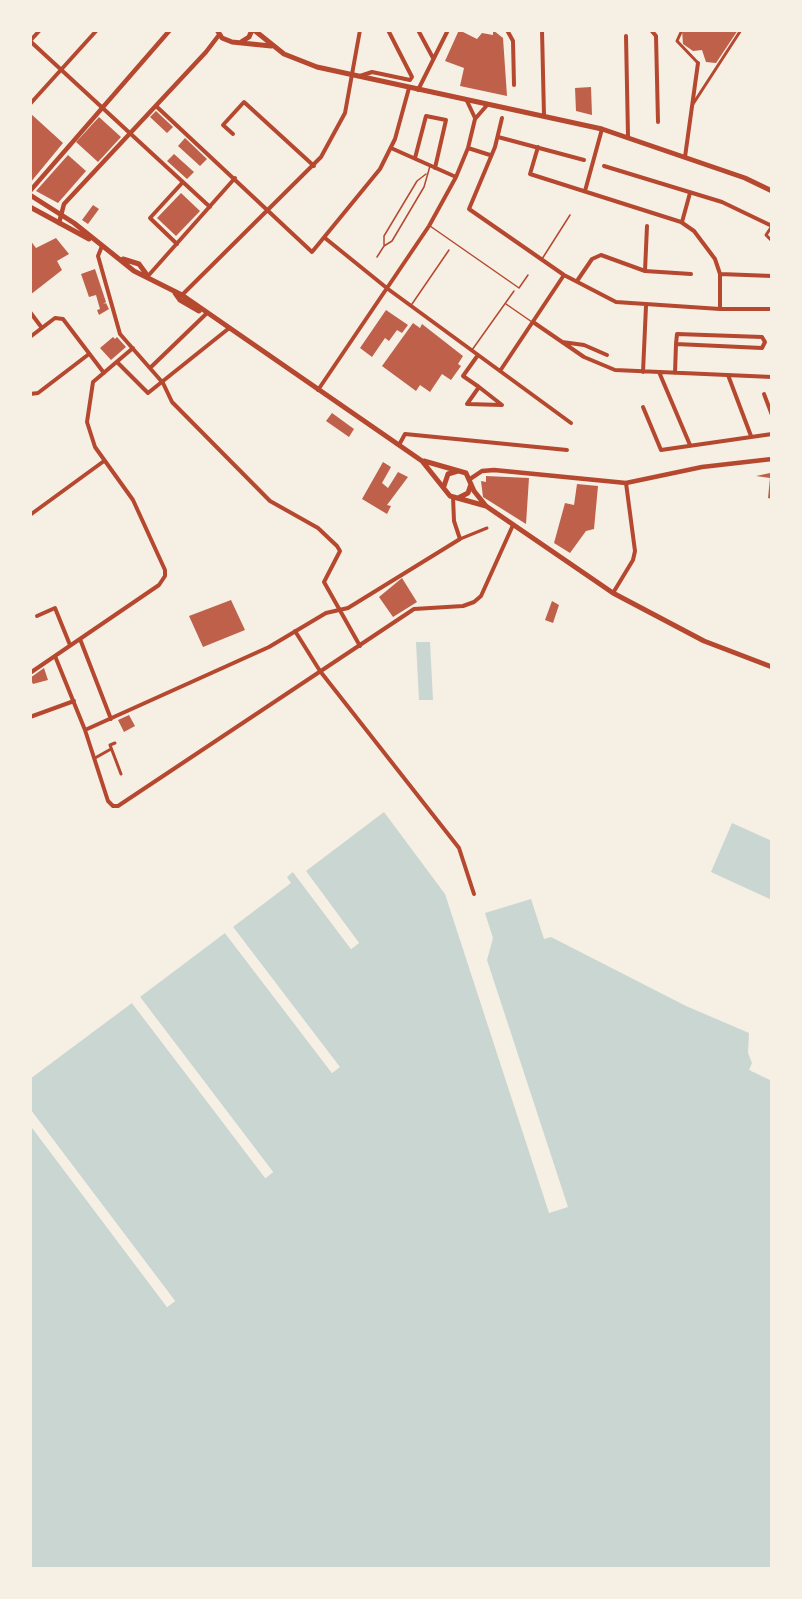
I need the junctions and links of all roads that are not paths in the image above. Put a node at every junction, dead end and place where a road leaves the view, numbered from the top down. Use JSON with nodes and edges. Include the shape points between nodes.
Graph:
{"nodes":[{"id":1,"x":40,"y":30,"type":"edge"},
{"id":2,"x":97,"y":30,"type":"edge"},
{"id":3,"x":170,"y":30,"type":"edge"},
{"id":4,"x":253,"y":30,"type":"edge"},
{"id":5,"x":360,"y":30,"type":"edge"},
{"id":6,"x":388,"y":30,"type":"edge"},
{"id":7,"x":418,"y":30,"type":"edge"},
{"id":8,"x":448,"y":30,"type":"edge"},
{"id":9,"x":507,"y":30,"type":"edge"},
{"id":10,"x":542,"y":30,"type":"edge"},
{"id":11,"x":651,"y":30,"type":"edge"},
{"id":12,"x":682,"y":30,"type":"edge"},
{"id":13,"x":741,"y":30,"type":"edge"},
{"id":14,"x":217,"y":31,"type":"edge"},
{"id":15,"x":626,"y":36,"type":"dead end"},
{"id":16,"x":30,"y":41,"type":"edge"},
{"id":17,"x":239,"y":43,"type":"junction"},
{"id":18,"x":271,"y":45,"type":"junction"},
{"id":19,"x":433,"y":59,"type":"junction"},
{"id":20,"x":698,"y":63,"type":"joint"},
{"id":21,"x":61,"y":70,"type":"junction"},
{"id":22,"x":356,"y":76,"type":"junction"},
{"id":23,"x":514,"y":85,"type":"dead end"},
{"id":24,"x":409,"y":88,"type":"junction"},
{"id":25,"x":418,"y":90,"type":"junction"},
{"id":26,"x":466,"y":99,"type":"junction"},
{"id":27,"x":30,"y":104,"type":"edge"},
{"id":28,"x":489,"y":104,"type":"junction"},
{"id":29,"x":156,"y":105,"type":"junction"},
{"id":30,"x":692,"y":105,"type":"junction"},
{"id":31,"x":101,"y":107,"type":"junction"},
{"id":32,"x":544,"y":117,"type":"junction"},
{"id":33,"x":502,"y":118,"type":"dead end"},
{"id":34,"x":475,"y":119,"type":"junction"},
{"id":35,"x":658,"y":122,"type":"dead end"},
{"id":36,"x":602,"y":129,"type":"junction"},
{"id":37,"x":130,"y":134,"type":"junction"},
{"id":38,"x":233,"y":134,"type":"dead end"},
{"id":39,"x":627,"y":136,"type":"junction"},
{"id":40,"x":498,"y":137,"type":"junction"},
{"id":41,"x":538,"y":147,"type":"junction"},
{"id":42,"x":391,"y":148,"type":"junction"},
{"id":43,"x":468,"y":148,"type":"junction"},
{"id":44,"x":490,"y":155,"type":"junction"},
{"id":45,"x":685,"y":157,"type":"junction"},
{"id":46,"x":415,"y":158,"type":"junction"},
{"id":47,"x":584,"y":160,"type":"dead end"},
{"id":48,"x":314,"y":166,"type":"junction"},
{"id":49,"x":433,"y":166,"type":"junction"},
{"id":50,"x":604,"y":166,"type":"dead end"},
{"id":51,"x":427,"y":173,"type":"junction"},
{"id":52,"x":456,"y":177,"type":"junction"},
{"id":53,"x":235,"y":178,"type":"junction"},
{"id":54,"x":183,"y":182,"type":"junction"},
{"id":55,"x":585,"y":191,"type":"junction"},
{"id":56,"x":772,"y":191,"type":"edge"},
{"id":57,"x":30,"y":193,"type":"edge"},
{"id":58,"x":690,"y":194,"type":"junction"},
{"id":59,"x":30,"y":207,"type":"edge"},
{"id":60,"x":210,"y":207,"type":"junction"},
{"id":61,"x":269,"y":210,"type":"junction"},
{"id":62,"x":60,"y":213,"type":"junction"},
{"id":63,"x":570,"y":215,"type":"dead end"},
{"id":64,"x":681,"y":222,"type":"junction"},
{"id":65,"x":58,"y":223,"type":"junction"},
{"id":66,"x":429,"y":226,"type":"junction"},
{"id":67,"x":648,"y":226,"type":"dead end"},
{"id":68,"x":772,"y":226,"type":"edge"},
{"id":69,"x":325,"y":238,"type":"junction"},
{"id":70,"x":94,"y":241,"type":"junction"},
{"id":71,"x":772,"y":241,"type":"edge"},
{"id":72,"x":177,"y":244,"type":"junction"},
{"id":73,"x":102,"y":246,"type":"junction"},
{"id":74,"x":384,"y":246,"type":"junction"},
{"id":75,"x":449,"y":250,"type":"dead end"},
{"id":76,"x":377,"y":257,"type":"dead end"},
{"id":77,"x":542,"y":259,"type":"junction"},
{"id":78,"x":645,"y":271,"type":"junction"},
{"id":79,"x":691,"y":274,"type":"dead end"},
{"id":80,"x":720,"y":274,"type":"junction"},
{"id":81,"x":528,"y":275,"type":"dead end"},
{"id":82,"x":564,"y":275,"type":"junction"},
{"id":83,"x":148,"y":276,"type":"junction"},
{"id":84,"x":772,"y":276,"type":"edge"},
{"id":85,"x":577,"y":281,"type":"junction"},
{"id":86,"x":388,"y":290,"type":"junction"},
{"id":87,"x":514,"y":291,"type":"dead end"},
{"id":88,"x":181,"y":297,"type":"junction"},
{"id":89,"x":505,"y":304,"type":"junction"},
{"id":90,"x":411,"y":306,"type":"junction"},
{"id":91,"x":646,"y":306,"type":"junction"},
{"id":92,"x":720,"y":309,"type":"junction"},
{"id":93,"x":772,"y":309,"type":"edge"},
{"id":94,"x":30,"y":312,"type":"edge"},
{"id":95,"x":206,"y":314,"type":"junction"},
{"id":96,"x":533,"y":322,"type":"junction"},
{"id":97,"x":42,"y":328,"type":"junction"},
{"id":98,"x":228,"y":329,"type":"junction"},
{"id":99,"x":30,"y":337,"type":"edge"},
{"id":100,"x":561,"y":341,"type":"junction"},
{"id":101,"x":676,"y":344,"type":"junction"},
{"id":102,"x":134,"y":348,"type":"junction"},
{"id":103,"x":472,"y":351,"type":"junction"},
{"id":104,"x":89,"y":354,"type":"junction"},
{"id":105,"x":478,"y":355,"type":"junction"},
{"id":106,"x":607,"y":355,"type":"dead end"},
{"id":107,"x":117,"y":362,"type":"junction"},
{"id":108,"x":150,"y":368,"type":"junction"},
{"id":109,"x":500,"y":371,"type":"junction"},
{"id":110,"x":643,"y":372,"type":"junction"},
{"id":111,"x":659,"y":372,"type":"junction"},
{"id":112,"x":104,"y":373,"type":"junction"},
{"id":113,"x":675,"y":373,"type":"junction"},
{"id":114,"x":728,"y":375,"type":"junction"},
{"id":115,"x":772,"y":377,"type":"edge"},
{"id":116,"x":163,"y":383,"type":"junction"},
{"id":117,"x":479,"y":387,"type":"junction"},
{"id":118,"x":318,"y":390,"type":"junction"},
{"id":119,"x":30,"y":394,"type":"edge"},
{"id":120,"x":764,"y":394,"type":"dead end"},
{"id":121,"x":643,"y":407,"type":"dead end"},
{"id":122,"x":772,"y":415,"type":"edge"},
{"id":123,"x":571,"y":423,"type":"dead end"},
{"id":124,"x":772,"y":434,"type":"edge"},
{"id":125,"x":751,"y":436,"type":"junction"},
{"id":126,"x":690,"y":445,"type":"junction"},
{"id":127,"x":399,"y":446,"type":"junction"},
{"id":128,"x":567,"y":450,"type":"dead end"},
{"id":129,"x":772,"y":459,"type":"edge"},
{"id":130,"x":104,"y":461,"type":"junction"},
{"id":131,"x":422,"y":461,"type":"junction"},
{"id":132,"x":459,"y":471,"type":"junction"},
{"id":133,"x":471,"y":481,"type":"junction"},
{"id":134,"x":626,"y":483,"type":"junction"},
{"id":135,"x":444,"y":487,"type":"junction"},
{"id":136,"x":455,"y":497,"type":"junction"},
{"id":137,"x":486,"y":506,"type":"junction"},
{"id":138,"x":30,"y":515,"type":"edge"},
{"id":139,"x":513,"y":525,"type":"junction"},
{"id":140,"x":487,"y":528,"type":"dead end"},
{"id":141,"x":460,"y":538,"type":"junction"},
{"id":142,"x":613,"y":593,"type":"junction"},
{"id":143,"x":340,"y":610,"type":"junction"},
{"id":144,"x":37,"y":616,"type":"dead end"},
{"id":145,"x":294,"y":631,"type":"junction"},
{"id":146,"x":80,"y":639,"type":"junction"},
{"id":147,"x":70,"y":645,"type":"junction"},
{"id":148,"x":360,"y":646,"type":"junction"},
{"id":149,"x":55,"y":656,"type":"junction"},
{"id":150,"x":772,"y":667,"type":"edge"},
{"id":151,"x":320,"y":671,"type":"junction"},
{"id":152,"x":30,"y":673,"type":"edge"},
{"id":153,"x":74,"y":701,"type":"junction"},
{"id":154,"x":30,"y":717,"type":"edge"},
{"id":155,"x":111,"y":719,"type":"junction"},
{"id":156,"x":85,"y":730,"type":"junction"},
{"id":157,"x":115,"y":743,"type":"dead end"},
{"id":158,"x":111,"y":750,"type":"junction"},
{"id":159,"x":94,"y":758,"type":"junction"},
{"id":160,"x":121,"y":774,"type":"dead end"},
{"id":161,"x":474,"y":894,"type":"dead end"}],
"edges":[{"from":1,"to":16,"type":"street"},
{"from":2,"to":21,"type":"street"},
{"from":3,"to":31,"type":"street"},
{"from":4,"to":17,"type":"main road"},
{"from":4,"to":18,"type":"main road"},
{"from":5,"to":22,"type":"street"},
{"from":6,"to":22,"type":"street","via":[[412,77],[410,80],[372,72]]},
{"from":7,"to":19,"type":"street"},
{"from":8,"to":19,"type":"street"},
{"from":9,"to":23,"type":"street","via":[[513,41]]},
{"from":10,"to":32,"type":"street"},
{"from":11,"to":35,"type":"street","via":[[656,36]]},
{"from":12,"to":20,"type":"street","via":[[677,41]]},
{"from":13,"to":30,"type":"street"},
{"from":14,"to":17,"type":"main road","via":[[228,41]]},
{"from":14,"to":29,"type":"street","via":[[206,52]]},
{"from":15,"to":39,"type":"street"},
{"from":16,"to":21,"type":"street"},
{"from":17,"to":18,"type":"main road"},
{"from":18,"to":22,"type":"main road","via":[[306,63]]},
{"from":19,"to":25,"type":"street"},
{"from":20,"to":30,"type":"street"},
{"from":21,"to":27,"type":"street"},
{"from":21,"to":31,"type":"street"},
{"from":22,"to":24,"type":"main road"},
{"from":22,"to":48,"type":"street","via":[[335,135]]},
{"from":24,"to":25,"type":"main road"},
{"from":24,"to":42,"type":"street"},
{"from":25,"to":26,"type":"main road"},
{"from":26,"to":28,"type":"main road"},
{"from":26,"to":34,"type":"street"},
{"from":28,"to":32,"type":"main road"},
{"from":28,"to":34,"type":"street"},
{"from":29,"to":37,"type":"street"},
{"from":29,"to":53,"type":"street"},
{"from":30,"to":45,"type":"street"},
{"from":31,"to":37,"type":"street"},
{"from":31,"to":57,"type":"street"},
{"from":32,"to":36,"type":"main road"},
{"from":33,"to":40,"type":"street"},
{"from":34,"to":43,"type":"street"},
{"from":36,"to":39,"type":"main road"},
{"from":36,"to":55,"type":"street"},
{"from":37,"to":54,"type":"street"},
{"from":37,"to":62,"type":"street"},
{"from":38,"to":48,"type":"street","via":[[223,125],[244,102]]},
{"from":39,"to":45,"type":"main road"},
{"from":40,"to":41,"type":"street"},
{"from":40,"to":44,"type":"street"},
{"from":41,"to":47,"type":"street"},
{"from":41,"to":55,"type":"street","via":[[530,174]]},
{"from":42,"to":46,"type":"street"},
{"from":42,"to":69,"type":"street","via":[[380,169]]},
{"from":43,"to":44,"type":"street"},
{"from":43,"to":52,"type":"street"},
{"from":44,"to":77,"type":"street","via":[[469,209]]},
{"from":45,"to":56,"type":"main road"},
{"from":46,"to":49,"type":"street"},
{"from":46,"to":49,"type":"street","via":[[426,116],[446,120]]},
{"from":48,"to":61,"type":"street"},
{"from":49,"to":51,"type":"lane"},
{"from":49,"to":52,"type":"street"},
{"from":50,"to":58,"type":"street"},
{"from":51,"to":74,"type":"lane","via":[[417,182],[384,237]]},
{"from":51,"to":74,"type":"lane","via":[[424,187],[393,241]]},
{"from":52,"to":66,"type":"street"},
{"from":53,"to":60,"type":"street"},
{"from":53,"to":61,"type":"street"},
{"from":54,"to":60,"type":"street"},
{"from":54,"to":72,"type":"street","via":[[150,218]]},
{"from":55,"to":64,"type":"street"},
{"from":57,"to":62,"type":"main road"},
{"from":58,"to":64,"type":"street"},
{"from":58,"to":68,"type":"street","via":[[722,202]]},
{"from":59,"to":65,"type":"main road"},
{"from":60,"to":72,"type":"street"},
{"from":61,"to":69,"type":"street","via":[[312,252]]},
{"from":61,"to":88,"type":"street"},
{"from":62,"to":65,"type":"street"},
{"from":62,"to":70,"type":"main road"},
{"from":63,"to":77,"type":"lane"},
{"from":64,"to":80,"type":"street","via":[[707,246]]},
{"from":65,"to":70,"type":"main road"},
{"from":66,"to":81,"type":"lane","via":[[519,288]]},
{"from":66,"to":86,"type":"street"},
{"from":67,"to":78,"type":"street"},
{"from":68,"to":71,"type":"street","via":[[766,236]]},
{"from":69,"to":86,"type":"street"},
{"from":70,"to":73,"type":"main road"},
{"from":72,"to":83,"type":"street"},
{"from":73,"to":83,"type":"main road","via":[[139,264]]},
{"from":73,"to":102,"type":"street","via":[[98,256],[120,334]]},
{"from":74,"to":76,"type":"lane"},
{"from":75,"to":90,"type":"lane"},
{"from":77,"to":82,"type":"street"},
{"from":78,"to":79,"type":"street"},
{"from":78,"to":85,"type":"street","via":[[601,255],[592,258]]},
{"from":80,"to":84,"type":"street"},
{"from":80,"to":92,"type":"street"},
{"from":82,"to":85,"type":"street"},
{"from":82,"to":96,"type":"street"},
{"from":83,"to":88,"type":"main road"},
{"from":85,"to":91,"type":"street","via":[[616,302]]},
{"from":86,"to":90,"type":"street"},
{"from":86,"to":118,"type":"street"},
{"from":87,"to":89,"type":"lane"},
{"from":88,"to":95,"type":"main road"},
{"from":89,"to":96,"type":"lane"},
{"from":89,"to":103,"type":"lane"},
{"from":90,"to":103,"type":"street"},
{"from":91,"to":92,"type":"street"},
{"from":91,"to":110,"type":"street"},
{"from":92,"to":93,"type":"street"},
{"from":94,"to":97,"type":"street"},
{"from":95,"to":98,"type":"main road"},
{"from":95,"to":108,"type":"street"},
{"from":96,"to":100,"type":"street"},
{"from":96,"to":109,"type":"street"},
{"from":97,"to":99,"type":"street"},
{"from":97,"to":104,"type":"street","via":[[55,318],[63,319]]},
{"from":98,"to":116,"type":"street"},
{"from":98,"to":118,"type":"main road"},
{"from":100,"to":106,"type":"street"},
{"from":100,"to":110,"type":"street","via":[[584,357],[615,370]]},
{"from":101,"to":101,"type":"street","via":[[762,348],[765,342],[762,337],[677,334]]},
{"from":101,"to":113,"type":"street"},
{"from":102,"to":107,"type":"street"},
{"from":102,"to":108,"type":"street"},
{"from":103,"to":105,"type":"street"},
{"from":104,"to":112,"type":"street"},
{"from":104,"to":119,"type":"street","via":[[38,393]]},
{"from":105,"to":109,"type":"street"},
{"from":105,"to":117,"type":"street","via":[[463,376]]},
{"from":107,"to":112,"type":"street"},
{"from":107,"to":116,"type":"street","via":[[148,393]]},
{"from":108,"to":116,"type":"street"},
{"from":109,"to":123,"type":"street"},
{"from":110,"to":111,"type":"street"},
{"from":111,"to":113,"type":"street"},
{"from":111,"to":126,"type":"street"},
{"from":112,"to":130,"type":"street","via":[[90,390],[87,422]]},
{"from":113,"to":114,"type":"street"},
{"from":114,"to":115,"type":"street"},
{"from":114,"to":125,"type":"street"},
{"from":116,"to":143,"type":"street","via":[[172,402],[270,501],[318,528],[337,546],[340,551],[324,582]]},
{"from":117,"to":117,"type":"street","via":[[486,393],[502,405],[467,404]]},
{"from":118,"to":127,"type":"main road"},
{"from":120,"to":122,"type":"street"},
{"from":121,"to":126,"type":"street","via":[[661,450]]},
{"from":124,"to":125,"type":"street"},
{"from":125,"to":126,"type":"street"},
{"from":127,"to":128,"type":"street","via":[[405,434]]},
{"from":127,"to":131,"type":"main road"},
{"from":129,"to":134,"type":"street","via":[[702,467]]},
{"from":130,"to":138,"type":"street"},
{"from":130,"to":146,"type":"street","via":[[133,500],[165,576],[159,585]]},
{"from":131,"to":132,"type":"main road"},
{"from":131,"to":135,"type":"main road"},
{"from":132,"to":133,"type":"main road"},
{"from":132,"to":135,"type":"main road","via":[[446,477]]},
{"from":133,"to":134,"type":"street","via":[[482,471],[494,470]]},
{"from":133,"to":136,"type":"main road","via":[[468,493]]},
{"from":133,"to":137,"type":"main road"},
{"from":134,"to":142,"type":"street","via":[[635,551]]},
{"from":135,"to":136,"type":"main road"},
{"from":136,"to":137,"type":"main road"},
{"from":136,"to":141,"type":"street","via":[[454,521]]},
{"from":137,"to":139,"type":"main road"},
{"from":139,"to":142,"type":"main road"},
{"from":139,"to":148,"type":"street","via":[[481,596],[474,602],[414,609]]},
{"from":140,"to":141,"type":"street"},
{"from":141,"to":143,"type":"street"},
{"from":142,"to":150,"type":"main road","via":[[704,641]]},
{"from":143,"to":145,"type":"street","via":[[326,613]]},
{"from":143,"to":148,"type":"street"},
{"from":144,"to":147,"type":"street","via":[[55,608]]},
{"from":145,"to":151,"type":"street"},
{"from":145,"to":155,"type":"street","via":[[269,647]]},
{"from":146,"to":147,"type":"street"},
{"from":146,"to":155,"type":"street"},
{"from":147,"to":149,"type":"street"},
{"from":148,"to":151,"type":"street"},
{"from":149,"to":152,"type":"street"},
{"from":149,"to":153,"type":"street"},
{"from":151,"to":159,"type":"street","via":[[120,804],[113,806],[108,801]]},
{"from":151,"to":161,"type":"street","via":[[459,848]]},
{"from":153,"to":154,"type":"street"},
{"from":153,"to":156,"type":"street"},
{"from":155,"to":156,"type":"street"},
{"from":156,"to":159,"type":"street"},
{"from":157,"to":158,"type":"street","via":[[110,745]]},
{"from":158,"to":159,"type":"street"},
{"from":158,"to":160,"type":"street"}]}
